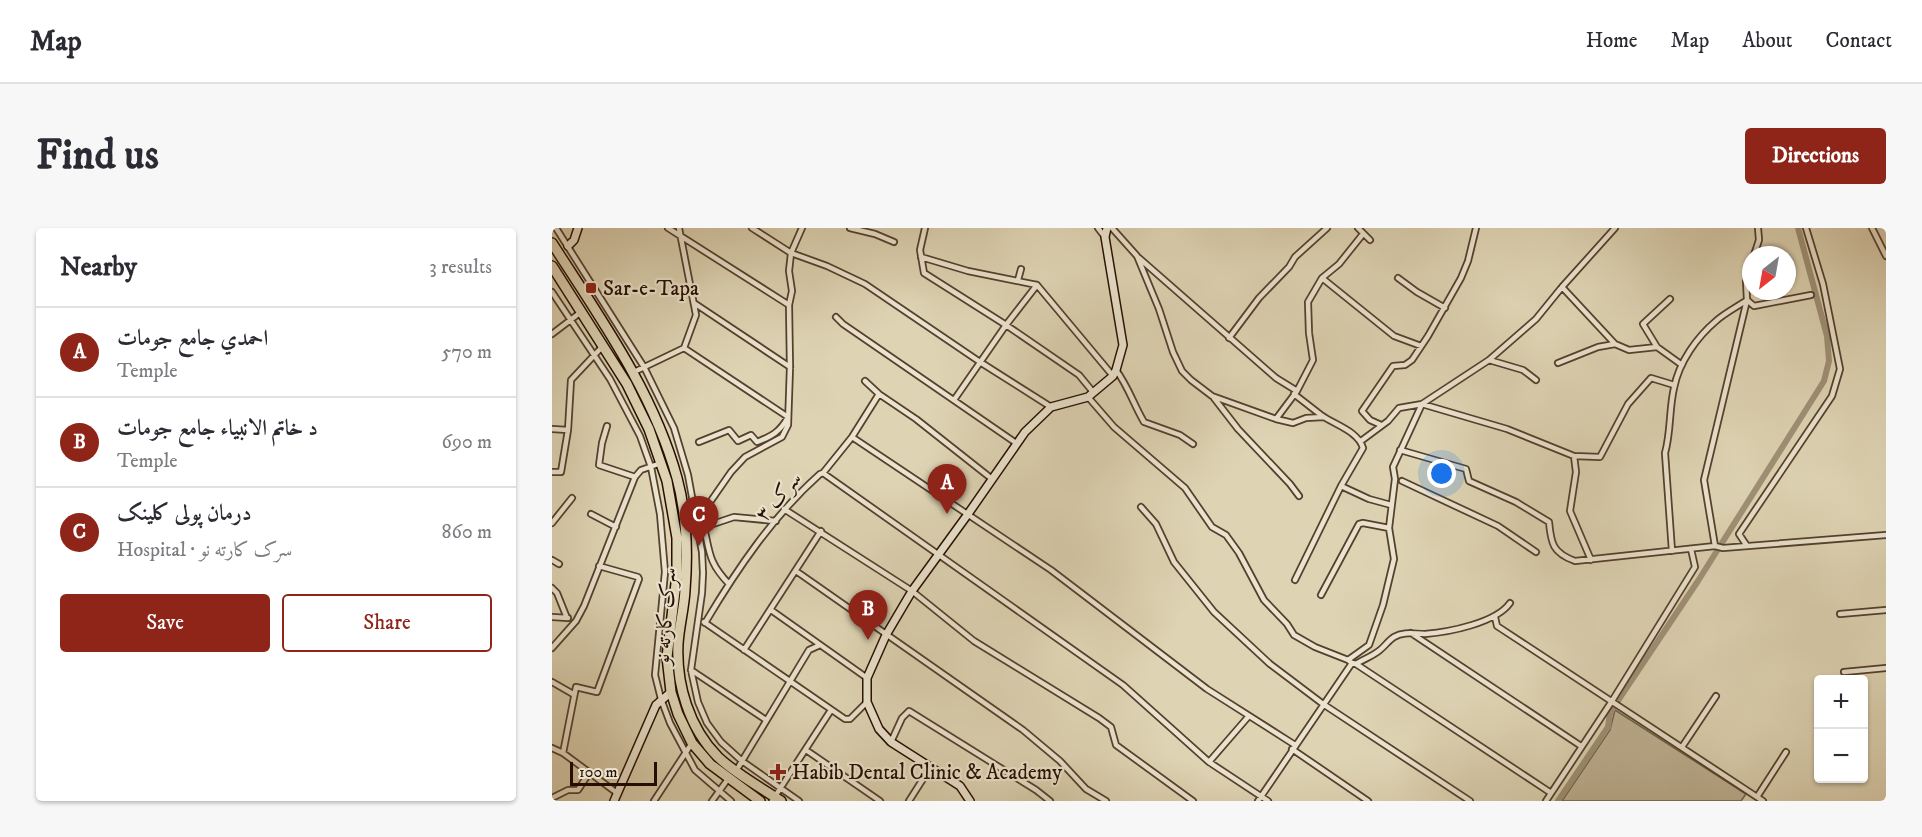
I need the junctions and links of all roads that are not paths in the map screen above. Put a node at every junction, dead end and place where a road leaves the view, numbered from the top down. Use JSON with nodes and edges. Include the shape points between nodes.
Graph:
{"nodes":[{"id":1,"x":556,"y":228,"type":"edge"},
{"id":2,"x":578,"y":228,"type":"edge"},
{"id":3,"x":668,"y":228,"type":"edge"},
{"id":4,"x":679,"y":228,"type":"edge"},
{"id":5,"x":752,"y":228,"type":"edge"},
{"id":6,"x":802,"y":228,"type":"edge"},
{"id":7,"x":850,"y":228,"type":"edge"},
{"id":8,"x":876,"y":228,"type":"edge"},
{"id":9,"x":925,"y":228,"type":"edge"},
{"id":10,"x":1098,"y":228,"type":"edge"},
{"id":11,"x":1110,"y":228,"type":"edge"},
{"id":12,"x":1327,"y":228,"type":"edge"},
{"id":13,"x":1358,"y":228,"type":"edge"},
{"id":14,"x":1476,"y":228,"type":"edge"},
{"id":15,"x":1615,"y":228,"type":"edge"},
{"id":16,"x":1758,"y":228,"type":"edge"},
{"id":17,"x":1806,"y":228,"type":"edge"},
{"id":18,"x":1872,"y":228,"type":"edge"},
{"id":19,"x":798,"y":231,"type":"edge"},
{"id":20,"x":875,"y":234,"type":"junction"},
{"id":21,"x":1363,"y":234,"type":"junction"},
{"id":22,"x":680,"y":236,"type":"junction"},
{"id":23,"x":1105,"y":237,"type":"junction"},
{"id":24,"x":1370,"y":240,"type":"dead end"},
{"id":25,"x":894,"y":242,"type":"dead end"},
{"id":26,"x":552,"y":243,"type":"edge"},
{"id":27,"x":568,"y":246,"type":"junction"},
{"id":28,"x":1756,"y":246,"type":"edge"},
{"id":29,"x":791,"y":253,"type":"junction"},
{"id":30,"x":1137,"y":256,"type":"junction"},
{"id":31,"x":1886,"y":256,"type":"edge"},
{"id":32,"x":921,"y":257,"type":"junction"},
{"id":33,"x":552,"y":266,"type":"edge"},
{"id":34,"x":1021,"y":269,"type":"dead end"},
{"id":35,"x":1398,"y":278,"type":"dead end"},
{"id":36,"x":1322,"y":279,"type":"junction"},
{"id":37,"x":1018,"y":280,"type":"junction"},
{"id":38,"x":1037,"y":285,"type":"junction"},
{"id":39,"x":1562,"y":287,"type":"junction"},
{"id":40,"x":552,"y":292,"type":"edge"},
{"id":41,"x":1811,"y":295,"type":"dead end"},
{"id":42,"x":1796,"y":298,"type":"edge"},
{"id":43,"x":1670,"y":299,"type":"dead end"},
{"id":44,"x":1747,"y":300,"type":"junction"},
{"id":45,"x":1785,"y":300,"type":"edge"},
{"id":46,"x":694,"y":303,"type":"junction"},
{"id":47,"x":789,"y":305,"type":"junction"},
{"id":48,"x":1444,"y":308,"type":"junction"},
{"id":49,"x":581,"y":312,"type":"junction"},
{"id":50,"x":836,"y":318,"type":"dead end"},
{"id":51,"x":570,"y":319,"type":"junction"},
{"id":52,"x":1006,"y":325,"type":"junction"},
{"id":53,"x":552,"y":334,"type":"edge"},
{"id":54,"x":1229,"y":338,"type":"junction"},
{"id":55,"x":1615,"y":344,"type":"junction"},
{"id":56,"x":602,"y":346,"type":"junction"},
{"id":57,"x":1421,"y":346,"type":"junction"},
{"id":58,"x":1657,"y":347,"type":"junction"},
{"id":59,"x":684,"y":348,"type":"junction"},
{"id":60,"x":594,"y":354,"type":"junction"},
{"id":61,"x":1489,"y":360,"type":"junction"},
{"id":62,"x":980,"y":362,"type":"junction"},
{"id":63,"x":1558,"y":363,"type":"dead end"},
{"id":64,"x":1682,"y":365,"type":"junction"},
{"id":65,"x":644,"y":367,"type":"junction"},
{"id":66,"x":790,"y":367,"type":"junction"},
{"id":67,"x":634,"y":372,"type":"junction"},
{"id":68,"x":1114,"y":373,"type":"junction"},
{"id":69,"x":1536,"y":380,"type":"dead end"},
{"id":70,"x":865,"y":381,"type":"dead end"},
{"id":71,"x":1674,"y":385,"type":"junction"},
{"id":72,"x":1296,"y":392,"type":"junction"},
{"id":73,"x":879,"y":394,"type":"junction"},
{"id":74,"x":1091,"y":395,"type":"junction"},
{"id":75,"x":1212,"y":396,"type":"junction"},
{"id":76,"x":954,"y":400,"type":"junction"},
{"id":77,"x":1422,"y":404,"type":"junction"},
{"id":78,"x":1051,"y":407,"type":"junction"},
{"id":79,"x":788,"y":417,"type":"junction"},
{"id":80,"x":1324,"y":417,"type":"junction"},
{"id":81,"x":1276,"y":419,"type":"junction"},
{"id":82,"x":660,"y":425,"type":"junction"},
{"id":83,"x":1381,"y":425,"type":"junction"},
{"id":84,"x":608,"y":426,"type":"dead end"},
{"id":85,"x":552,"y":429,"type":"edge"},
{"id":86,"x":649,"y":429,"type":"junction"},
{"id":87,"x":568,"y":430,"type":"junction"},
{"id":88,"x":852,"y":437,"type":"junction"},
{"id":89,"x":1361,"y":441,"type":"junction"},
{"id":90,"x":699,"y":442,"type":"dead end"},
{"id":91,"x":1016,"y":443,"type":"junction"},
{"id":92,"x":1193,"y":444,"type":"dead end"},
{"id":93,"x":1400,"y":450,"type":"junction"},
{"id":94,"x":1574,"y":456,"type":"junction"},
{"id":95,"x":661,"y":463,"type":"junction"},
{"id":96,"x":651,"y":467,"type":"junction"},
{"id":97,"x":552,"y":472,"type":"edge"},
{"id":98,"x":823,"y":473,"type":"junction"},
{"id":99,"x":635,"y":477,"type":"junction"},
{"id":100,"x":677,"y":478,"type":"junction"},
{"id":101,"x":992,"y":479,"type":"junction"},
{"id":102,"x":667,"y":481,"type":"junction"},
{"id":103,"x":1402,"y":481,"type":"dead end"},
{"id":104,"x":1341,"y":486,"type":"junction"},
{"id":105,"x":1299,"y":496,"type":"dead end"},
{"id":106,"x":572,"y":498,"type":"dead end"},
{"id":107,"x":1391,"y":505,"type":"junction"},
{"id":108,"x":1141,"y":507,"type":"dead end"},
{"id":109,"x":784,"y":509,"type":"junction"},
{"id":110,"x":591,"y":514,"type":"dead end"},
{"id":111,"x":968,"y":514,"type":"junction"},
{"id":112,"x":696,"y":519,"type":"junction"},
{"id":113,"x":776,"y":521,"type":"junction"},
{"id":114,"x":552,"y":523,"type":"edge"},
{"id":115,"x":616,"y":527,"type":"junction"},
{"id":116,"x":704,"y":527,"type":"junction"},
{"id":117,"x":686,"y":528,"type":"junction"},
{"id":118,"x":697,"y":528,"type":"junction"},
{"id":119,"x":1389,"y":528,"type":"junction"},
{"id":120,"x":821,"y":531,"type":"junction"},
{"id":121,"x":1886,"y":535,"type":"edge"},
{"id":122,"x":1715,"y":546,"type":"junction"},
{"id":123,"x":1747,"y":546,"type":"junction"},
{"id":124,"x":1691,"y":549,"type":"junction"},
{"id":125,"x":1671,"y":551,"type":"junction"},
{"id":126,"x":1536,"y":552,"type":"dead end"},
{"id":127,"x":939,"y":554,"type":"junction"},
{"id":128,"x":552,"y":560,"type":"edge"},
{"id":129,"x":1591,"y":560,"type":"junction"},
{"id":130,"x":559,"y":564,"type":"dead end"},
{"id":131,"x":600,"y":566,"type":"junction"},
{"id":132,"x":796,"y":572,"type":"junction"},
{"id":133,"x":1295,"y":580,"type":"dead end"},
{"id":134,"x":729,"y":584,"type":"junction"},
{"id":135,"x":552,"y":588,"type":"edge"},
{"id":136,"x":912,"y":591,"type":"junction"},
{"id":137,"x":1321,"y":595,"type":"dead end"},
{"id":138,"x":1510,"y":603,"type":"dead end"},
{"id":139,"x":771,"y":610,"type":"junction"},
{"id":140,"x":1886,"y":610,"type":"edge"},
{"id":141,"x":1840,"y":614,"type":"dead end"},
{"id":142,"x":552,"y":617,"type":"edge"},
{"id":143,"x":1495,"y":617,"type":"junction"},
{"id":144,"x":567,"y":618,"type":"junction"},
{"id":145,"x":698,"y":618,"type":"junction"},
{"id":146,"x":576,"y":621,"type":"junction"},
{"id":147,"x":705,"y":623,"type":"junction"},
{"id":148,"x":1410,"y":632,"type":"junction"},
{"id":149,"x":886,"y":635,"type":"junction"},
{"id":150,"x":820,"y":645,"type":"junction"},
{"id":151,"x":552,"y":648,"type":"edge"},
{"id":152,"x":744,"y":650,"type":"junction"},
{"id":153,"x":1352,"y":662,"type":"junction"},
{"id":154,"x":1886,"y":668,"type":"edge"},
{"id":155,"x":691,"y":670,"type":"junction"},
{"id":156,"x":1844,"y":672,"type":"dead end"},
{"id":157,"x":867,"y":678,"type":"junction"},
{"id":158,"x":552,"y":682,"type":"edge"},
{"id":159,"x":789,"y":682,"type":"junction"},
{"id":160,"x":671,"y":692,"type":"junction"},
{"id":161,"x":573,"y":694,"type":"junction"},
{"id":162,"x":1716,"y":696,"type":"dead end"},
{"id":163,"x":661,"y":699,"type":"junction"},
{"id":164,"x":867,"y":702,"type":"junction"},
{"id":165,"x":1615,"y":703,"type":"junction"},
{"id":166,"x":1323,"y":704,"type":"junction"},
{"id":167,"x":831,"y":710,"type":"junction"},
{"id":168,"x":1248,"y":717,"type":"junction"},
{"id":169,"x":766,"y":720,"type":"junction"},
{"id":170,"x":891,"y":742,"type":"junction"},
{"id":171,"x":692,"y":743,"type":"junction"},
{"id":172,"x":1581,"y":746,"type":"junction"},
{"id":173,"x":1293,"y":747,"type":"junction"},
{"id":174,"x":1682,"y":747,"type":"junction"},
{"id":175,"x":552,"y":748,"type":"edge"},
{"id":176,"x":806,"y":750,"type":"junction"},
{"id":177,"x":1786,"y":752,"type":"dead end"},
{"id":178,"x":563,"y":753,"type":"junction"},
{"id":179,"x":685,"y":754,"type":"junction"},
{"id":180,"x":742,"y":761,"type":"junction"},
{"id":181,"x":1209,"y":762,"type":"junction"},
{"id":182,"x":930,"y":768,"type":"junction"},
{"id":183,"x":736,"y":771,"type":"junction"},
{"id":184,"x":589,"y":773,"type":"junction"},
{"id":185,"x":728,"y":779,"type":"junction"},
{"id":186,"x":781,"y":788,"type":"junction"},
{"id":187,"x":719,"y":792,"type":"junction"},
{"id":188,"x":617,"y":793,"type":"junction"},
{"id":189,"x":1551,"y":793,"type":"junction"},
{"id":190,"x":1756,"y":796,"type":"junction"},
{"id":191,"x":552,"y":798,"type":"edge"},
{"id":192,"x":748,"y":798,"type":"edge"},
{"id":193,"x":1259,"y":799,"type":"edge"},
{"id":194,"x":776,"y":800,"type":"edge"},
{"id":195,"x":614,"y":801,"type":"edge"},
{"id":196,"x":654,"y":801,"type":"edge"},
{"id":197,"x":712,"y":801,"type":"edge"},
{"id":198,"x":731,"y":801,"type":"edge"},
{"id":199,"x":760,"y":801,"type":"edge"},
{"id":200,"x":799,"y":801,"type":"edge"},
{"id":201,"x":880,"y":801,"type":"edge"},
{"id":202,"x":909,"y":801,"type":"edge"},
{"id":203,"x":970,"y":801,"type":"edge"},
{"id":204,"x":1050,"y":801,"type":"edge"},
{"id":205,"x":1106,"y":801,"type":"edge"},
{"id":206,"x":1193,"y":801,"type":"edge"},
{"id":207,"x":1268,"y":801,"type":"edge"},
{"id":208,"x":1368,"y":801,"type":"edge"},
{"id":209,"x":1470,"y":801,"type":"edge"},
{"id":210,"x":1545,"y":801,"type":"edge"},
{"id":211,"x":1750,"y":801,"type":"edge"},
{"id":212,"x":1763,"y":801,"type":"edge"}],
"edges":[{"from":1,"to":27,"type":"street"},
{"from":2,"to":27,"type":"street"},
{"from":3,"to":22,"type":"street"},
{"from":4,"to":22,"type":"street"},
{"from":5,"to":29,"type":"street"},
{"from":6,"to":19,"type":"street"},
{"from":7,"to":20,"type":"street"},
{"from":8,"to":20,"type":"street"},
{"from":9,"to":32,"type":"street"},
{"from":10,"to":23,"type":"street"},
{"from":11,"to":23,"type":"street"},
{"from":11,"to":30,"type":"street"},
{"from":12,"to":54,"type":"street","via":[[1295,257]]},
{"from":13,"to":21,"type":"street"},
{"from":14,"to":48,"type":"street","via":[[1466,267]]},
{"from":15,"to":39,"type":"street"},
{"from":16,"to":28,"type":"street"},
{"from":17,"to":123,"type":"street","via":[[1823,284],[1840,369],[1832,396],[1739,534]]},
{"from":18,"to":31,"type":"street"},
{"from":19,"to":29,"type":"street"},
{"from":20,"to":25,"type":"street"},
{"from":21,"to":24,"type":"street"},
{"from":21,"to":36,"type":"street"},
{"from":22,"to":46,"type":"street"},
{"from":22,"to":47,"type":"street"},
{"from":23,"to":68,"type":"street","via":[[1123,345]]},
{"from":26,"to":67,"type":"highway","name":"سرک کارته نو"},
{"from":27,"to":65,"type":"street"},
{"from":29,"to":47,"type":"street"},
{"from":29,"to":62,"type":"street","via":[[865,284]]},
{"from":30,"to":54,"type":"street"},
{"from":30,"to":75,"type":"street","via":[[1182,371]]},
{"from":32,"to":37,"type":"street"},
{"from":32,"to":52,"type":"street","via":[[924,273]]},
{"from":33,"to":49,"type":"highway","name":"سرک کارته نو"},
{"from":34,"to":37,"type":"street"},
{"from":35,"to":48,"type":"street"},
{"from":36,"to":57,"type":"street","via":[[1394,336]]},
{"from":36,"to":72,"type":"street","via":[[1308,302],[1313,360]]},
{"from":37,"to":38,"type":"street"},
{"from":38,"to":52,"type":"street"},
{"from":38,"to":68,"type":"street"},
{"from":39,"to":55,"type":"street"},
{"from":39,"to":61,"type":"street","via":[[1536,319]]},
{"from":40,"to":51,"type":"street"},
{"from":41,"to":42,"type":"street"},
{"from":43,"to":58,"type":"street","via":[[1643,324]]},
{"from":44,"to":45,"type":"street","via":[[1754,306]]},
{"from":44,"to":64,"type":"street","via":[[1716,320]]},
{"from":44,"to":122,"type":"street","via":[[1704,480]]},
{"from":46,"to":59,"type":"street","via":[[696,315]]},
{"from":46,"to":66,"type":"street"},
{"from":47,"to":66,"type":"street"},
{"from":48,"to":57,"type":"street"},
{"from":49,"to":51,"type":"street"},
{"from":49,"to":56,"type":"highway","name":"سرک کارته نو"},
{"from":50,"to":76,"type":"street"},
{"from":51,"to":53,"type":"street"},
{"from":51,"to":60,"type":"street"},
{"from":52,"to":62,"type":"street"},
{"from":52,"to":74,"type":"street","via":[[1078,375]]},
{"from":54,"to":72,"type":"street"},
{"from":55,"to":58,"type":"street","via":[[1629,350]]},
{"from":55,"to":63,"type":"street"},
{"from":56,"to":60,"type":"street"},
{"from":56,"to":86,"type":"highway","name":"سرک کارته نو","via":[[627,384]]},
{"from":57,"to":83,"type":"street","via":[[1412,360],[1393,366],[1362,411]]},
{"from":58,"to":64,"type":"street"},
{"from":59,"to":65,"type":"street"},
{"from":59,"to":79,"type":"street"},
{"from":60,"to":87,"type":"street","via":[[571,380]]},
{"from":60,"to":96,"type":"street","via":[[628,411]]},
{"from":61,"to":69,"type":"street","via":[[1523,370]]},
{"from":61,"to":77,"type":"street"},
{"from":62,"to":76,"type":"street"},
{"from":62,"to":78,"type":"street"},
{"from":64,"to":71,"type":"street"},
{"from":65,"to":67,"type":"street"},
{"from":65,"to":112,"type":"street","via":[[674,428]]},
{"from":66,"to":79,"type":"street"},
{"from":67,"to":82,"type":"highway","name":"سرک کارته نو"},
{"from":68,"to":74,"type":"street"},
{"from":68,"to":92,"type":"street","via":[[1126,383],[1144,422]]},
{"from":70,"to":73,"type":"street"},
{"from":71,"to":94,"type":"street","via":[[1652,378],[1628,404],[1600,457]]},
{"from":71,"to":125,"type":"street","via":[[1665,453]]},
{"from":72,"to":80,"type":"street"},
{"from":72,"to":81,"type":"street"},
{"from":73,"to":88,"type":"street","name":"سرک ۳"},
{"from":73,"to":101,"type":"street"},
{"from":74,"to":78,"type":"street"},
{"from":74,"to":153,"type":"street","via":[[1114,427],[1185,488],[1212,527],[1226,535],[1264,600],[1294,635]]},
{"from":75,"to":81,"type":"street"},
{"from":75,"to":105,"type":"street"},
{"from":76,"to":91,"type":"street"},
{"from":77,"to":83,"type":"street","via":[[1399,408]]},
{"from":77,"to":93,"type":"street"},
{"from":77,"to":94,"type":"street","via":[[1507,429]]},
{"from":78,"to":91,"type":"street"},
{"from":79,"to":90,"type":"street","via":[[779,431],[757,442],[751,435],[738,441],[729,429]]},
{"from":79,"to":112,"type":"street","via":[[782,437],[745,457]]},
{"from":80,"to":81,"type":"street","via":[[1293,423]]},
{"from":80,"to":89,"type":"street"},
{"from":82,"to":86,"type":"highway"},
{"from":82,"to":100,"type":"highway","name":"سرک کارته نو"},
{"from":83,"to":89,"type":"street"},
{"from":84,"to":99,"type":"street","via":[[599,465]]},
{"from":85,"to":87,"type":"street"},
{"from":86,"to":95,"type":"highway","name":"سرک کارته نو"},
{"from":87,"to":97,"type":"street","via":[[561,472]]},
{"from":88,"to":98,"type":"street","name":"سرک ۳"},
{"from":88,"to":111,"type":"street"},
{"from":89,"to":104,"type":"street","via":[[1361,453]]},
{"from":91,"to":101,"type":"street"},
{"from":93,"to":107,"type":"street","via":[[1393,467]]},
{"from":93,"to":129,"type":"street","via":[[1467,469],[1469,481],[1549,522],[1552,545],[1558,553],[1575,561]]},
{"from":94,"to":129,"type":"street","via":[[1576,472],[1570,511]]},
{"from":95,"to":96,"type":"street"},
{"from":95,"to":102,"type":"highway","name":"سرک کارته نو"},
{"from":96,"to":99,"type":"street"},
{"from":96,"to":163,"type":"street","via":[[665,572],[655,675]]},
{"from":98,"to":109,"type":"street","name":"سرک ۳"},
{"from":98,"to":127,"type":"street"},
{"from":99,"to":115,"type":"street"},
{"from":100,"to":102,"type":"highway"},
{"from":100,"to":117,"type":"highway","name":"سرک کارته نو"},
{"from":101,"to":111,"type":"street"},
{"from":102,"to":160,"type":"highway","name":"سرک کارته نو","via":[[677,538],[678,575],[668,657]]},
{"from":103,"to":126,"type":"street","via":[[1498,526]]},
{"from":104,"to":107,"type":"street"},
{"from":104,"to":133,"type":"street"},
{"from":106,"to":114,"type":"street"},
{"from":107,"to":119,"type":"street"},
{"from":108,"to":166,"type":"street","via":[[1156,524],[1173,562],[1214,612],[1270,664]]},
{"from":109,"to":113,"type":"street","name":"سرک ۳"},
{"from":109,"to":120,"type":"street"},
{"from":110,"to":115,"type":"street"},
{"from":111,"to":127,"type":"street"},
{"from":111,"to":168,"type":"street","via":[[1051,570]]},
{"from":112,"to":118,"type":"street"},
{"from":113,"to":116,"type":"street","via":[[734,517]]},
{"from":113,"to":134,"type":"street","name":"سرک ۳"},
{"from":115,"to":131,"type":"street"},
{"from":116,"to":118,"type":"street"},
{"from":116,"to":134,"type":"street","via":[[715,569]]},
{"from":117,"to":118,"type":"street"},
{"from":117,"to":183,"type":"highway","name":"سرک کارته نو","via":[[685,593],[678,644],[683,697],[698,731],[718,757]]},
{"from":118,"to":145,"type":"street","via":[[703,573]]},
{"from":119,"to":137,"type":"street","via":[[1359,524]]},
{"from":119,"to":153,"type":"street","via":[[1394,559],[1383,605],[1370,645]]},
{"from":120,"to":132,"type":"street"},
{"from":120,"to":136,"type":"street"},
{"from":121,"to":123,"type":"street"},
{"from":122,"to":123,"type":"street"},
{"from":122,"to":124,"type":"street"},
{"from":124,"to":125,"type":"street"},
{"from":124,"to":165,"type":"street","via":[[1695,567]]},
{"from":125,"to":129,"type":"street"},
{"from":127,"to":136,"type":"street"},
{"from":127,"to":181,"type":"street","via":[[1123,685]]},
{"from":128,"to":130,"type":"street"},
{"from":131,"to":146,"type":"street"},
{"from":131,"to":161,"type":"street","via":[[639,579],[597,692],[577,686]]},
{"from":132,"to":139,"type":"street"},
{"from":132,"to":149,"type":"street"},
{"from":134,"to":147,"type":"street","name":"سرک ۳"},
{"from":135,"to":144,"type":"street"},
{"from":136,"to":149,"type":"street"},
{"from":136,"to":206,"type":"street","via":[[974,641],[1099,718],[1111,728],[1116,745]]},
{"from":138,"to":143,"type":"street"},
{"from":139,"to":150,"type":"street"},
{"from":139,"to":152,"type":"street"},
{"from":140,"to":141,"type":"street"},
{"from":142,"to":144,"type":"street"},
{"from":143,"to":148,"type":"street","via":[[1443,632]]},
{"from":143,"to":165,"type":"street","via":[[1497,626]]},
{"from":144,"to":146,"type":"street"},
{"from":145,"to":147,"type":"street"},
{"from":145,"to":155,"type":"street"},
{"from":146,"to":151,"type":"street"},
{"from":147,"to":152,"type":"street"},
{"from":148,"to":153,"type":"street","via":[[1394,637],[1380,651]]},
{"from":148,"to":172,"type":"street"},
{"from":149,"to":157,"type":"street"},
{"from":149,"to":205,"type":"street","via":[[1023,730],[1086,789]]},
{"from":150,"to":157,"type":"street"},
{"from":150,"to":159,"type":"street","via":[[809,650]]},
{"from":152,"to":159,"type":"street"},
{"from":153,"to":166,"type":"street"},
{"from":153,"to":189,"type":"street"},
{"from":154,"to":156,"type":"street"},
{"from":155,"to":169,"type":"street"},
{"from":155,"to":180,"type":"street","via":[[707,723]]},
{"from":157,"to":164,"type":"street"},
{"from":158,"to":161,"type":"street"},
{"from":159,"to":167,"type":"street"},
{"from":159,"to":169,"type":"street"},
{"from":160,"to":163,"type":"street"},
{"from":160,"to":171,"type":"highway","name":"سرک کارته نو"},
{"from":161,"to":178,"type":"street"},
{"from":162,"to":174,"type":"street"},
{"from":163,"to":179,"type":"street"},
{"from":163,"to":188,"type":"street"},
{"from":164,"to":167,"type":"street","via":[[848,720]]},
{"from":164,"to":170,"type":"street","via":[[879,729]]},
{"from":165,"to":172,"type":"street"},
{"from":165,"to":174,"type":"street"},
{"from":166,"to":173,"type":"street"},
{"from":166,"to":209,"type":"street"},
{"from":167,"to":176,"type":"street"},
{"from":168,"to":173,"type":"street"},
{"from":168,"to":181,"type":"street"},
{"from":169,"to":180,"type":"street"},
{"from":170,"to":182,"type":"street"},
{"from":170,"to":204,"type":"street","via":[[902,717],[909,711]]},
{"from":171,"to":179,"type":"street"},
{"from":171,"to":185,"type":"highway","name":"سرک کارته نو"},
{"from":172,"to":189,"type":"street"},
{"from":173,"to":193,"type":"street"},
{"from":173,"to":208,"type":"street"},
{"from":174,"to":190,"type":"street"},
{"from":175,"to":178,"type":"street"},
{"from":176,"to":186,"type":"street"},
{"from":176,"to":201,"type":"street"},
{"from":177,"to":190,"type":"street"},
{"from":178,"to":184,"type":"street"},
{"from":179,"to":187,"type":"street","via":[[695,770]]},
{"from":179,"to":196,"type":"street"},
{"from":180,"to":183,"type":"street"},
{"from":180,"to":186,"type":"street"},
{"from":181,"to":193,"type":"street"},
{"from":182,"to":202,"type":"street"},
{"from":182,"to":203,"type":"street","via":[[960,786]]},
{"from":183,"to":194,"type":"highway","name":"سرک کارته نو"},
{"from":184,"to":188,"type":"street"},
{"from":184,"to":191,"type":"street","via":[[578,790]]},
{"from":185,"to":187,"type":"street"},
{"from":185,"to":192,"type":"highway","name":"سرک کارته نو"},
{"from":186,"to":194,"type":"street"},
{"from":186,"to":200,"type":"street"},
{"from":187,"to":197,"type":"street"},
{"from":187,"to":198,"type":"street"},
{"from":188,"to":195,"type":"street"},
{"from":189,"to":210,"type":"street"},
{"from":190,"to":211,"type":"street"},
{"from":190,"to":212,"type":"street"},
{"from":192,"to":199,"type":"highway","name":"سرک کارته نو"},
{"from":193,"to":207,"type":"street"}]}
